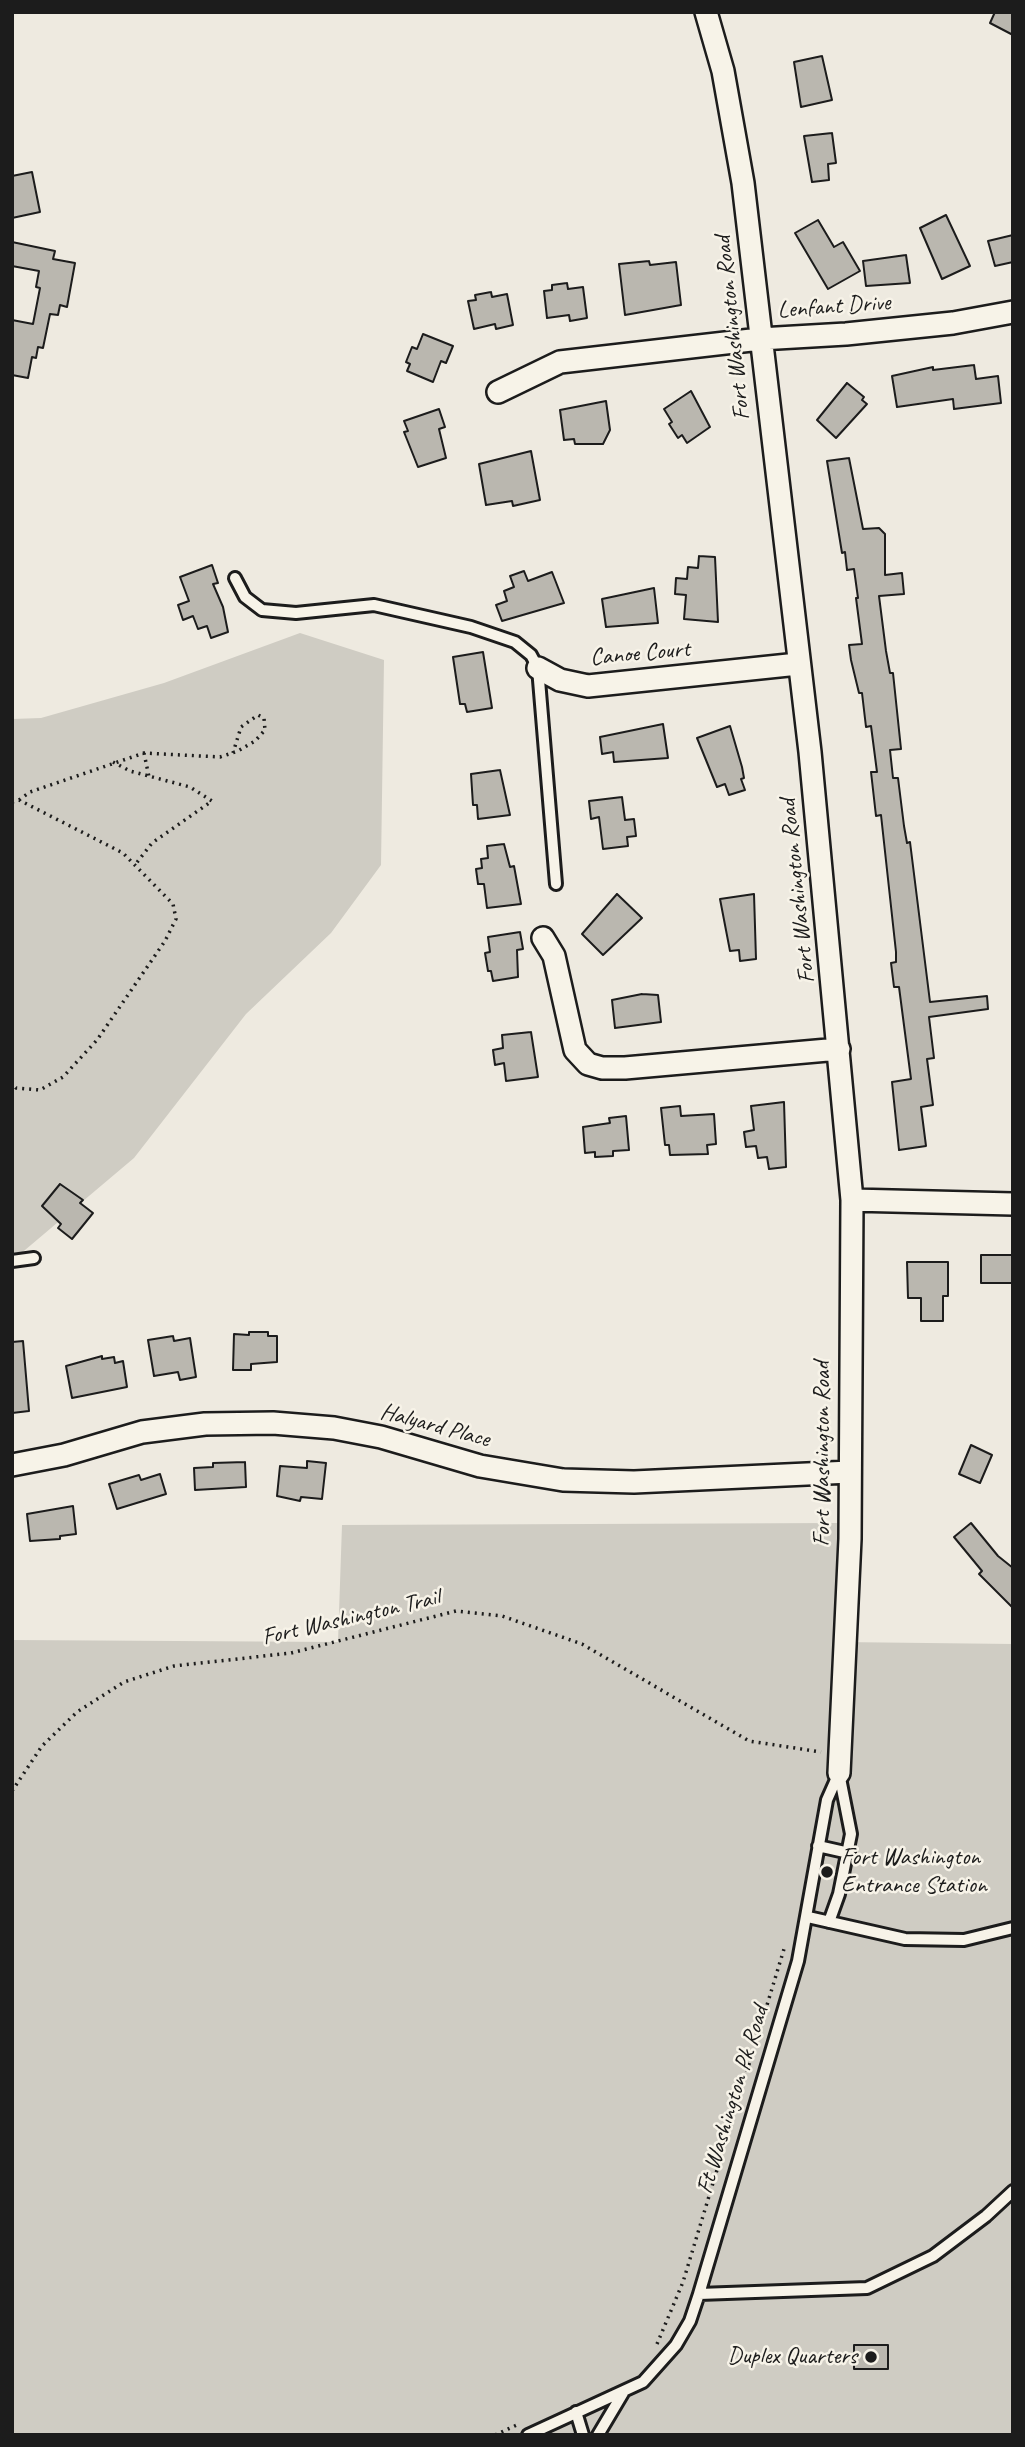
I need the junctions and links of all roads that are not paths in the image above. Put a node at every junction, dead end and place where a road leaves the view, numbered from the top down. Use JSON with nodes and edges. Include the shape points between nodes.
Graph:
{"nodes":[{"id":1,"x":706,"y":12,"type":"edge"},
{"id":2,"x":1013,"y":312,"type":"edge"},
{"id":3,"x":760,"y":339,"type":"junction"},
{"id":4,"x":498,"y":392,"type":"dead end"},
{"id":5,"x":235,"y":578,"type":"dead end"},
{"id":6,"x":798,"y":664,"type":"junction"},
{"id":7,"x":538,"y":668,"type":"junction"},
{"id":8,"x":556,"y":884,"type":"dead end"},
{"id":9,"x":543,"y":938,"type":"dead end"},
{"id":10,"x":839,"y":1049,"type":"junction"},
{"id":11,"x":852,"y":1200,"type":"junction"},
{"id":12,"x":1013,"y":1204,"type":"edge"},
{"id":13,"x":34,"y":1258,"type":"dead end"},
{"id":14,"x":12,"y":1261,"type":"edge"},
{"id":15,"x":12,"y":1465,"type":"edge"},
{"id":16,"x":850,"y":1472,"type":"junction"},
{"id":17,"x":840,"y":1764,"type":"junction"},
{"id":18,"x":818,"y":1846,"type":"junction"},
{"id":19,"x":849,"y":1853,"type":"junction"},
{"id":20,"x":808,"y":1917,"type":"junction"},
{"id":21,"x":829,"y":1922,"type":"junction"},
{"id":22,"x":1013,"y":1928,"type":"edge"},
{"id":23,"x":1013,"y":2191,"type":"edge"},
{"id":24,"x":699,"y":2294,"type":"junction"},
{"id":25,"x":623,"y":2393,"type":"junction"},
{"id":26,"x":576,"y":2412,"type":"junction"},
{"id":27,"x":528,"y":2435,"type":"edge"},
{"id":28,"x":583,"y":2435,"type":"edge"},
{"id":29,"x":598,"y":2435,"type":"edge"}],
"edges":[{"from":1,"to":3,"type":"street","name":"Fort Washington Road","via":[[723,71],[743,183]]},
{"from":2,"to":3,"type":"street","name":"Lenfant Drive","via":[[953,323]]},
{"from":3,"to":4,"type":"street","name":"Lenfant Drive","via":[[561,362]]},
{"from":3,"to":6,"type":"street","name":"Fort Washington Road"},
{"from":5,"to":7,"type":"lane","via":[[245,597],[262,610],[296,613],[374,605],[400,610],[515,642]]},
{"from":6,"to":7,"type":"street","name":"Canoe Court","via":[[588,686],[560,680]]},
{"from":6,"to":10,"type":"street","name":"Fort Washington Road"},
{"from":7,"to":8,"type":"lane"},
{"from":9,"to":10,"type":"street","via":[[554,956],[575,1050],[588,1064],[625,1068]]},
{"from":10,"to":11,"type":"street","name":"Fort Washington Road"},
{"from":11,"to":12,"type":"street"},
{"from":11,"to":16,"type":"street","name":"Fort Washington Road"},
{"from":13,"to":14,"type":"lane"},
{"from":15,"to":16,"type":"street","name":"Halyard Place","via":[[142,1432],[205,1423],[273,1423],[346,1430],[480,1465],[563,1480],[634,1482]]},
{"from":16,"to":17,"type":"street","name":"Fort Washington Road"},
{"from":17,"to":18,"type":"lane","name":"Fort Washington Road"},
{"from":17,"to":19,"type":"lane","name":"Fort Washington Road","via":[[851,1834]]},
{"from":18,"to":19,"type":"lane"},
{"from":18,"to":20,"type":"lane","name":"Fort Washington Road"},
{"from":19,"to":21,"type":"lane","name":"Fort Washington Road"},
{"from":20,"to":21,"type":"lane"},
{"from":20,"to":24,"type":"lane","name":"Ft Washington Pk Road"},
{"from":21,"to":22,"type":"lane","via":[[905,1939],[964,1940]]},
{"from":23,"to":24,"type":"lane","via":[[933,2256],[867,2288]]},
{"from":24,"to":25,"type":"lane","name":"Ft Washington Pk Road","via":[[670,2354],[643,2382]]},
{"from":25,"to":26,"type":"lane"},
{"from":25,"to":29,"type":"lane"},
{"from":26,"to":27,"type":"lane"},
{"from":26,"to":28,"type":"lane"}]}
